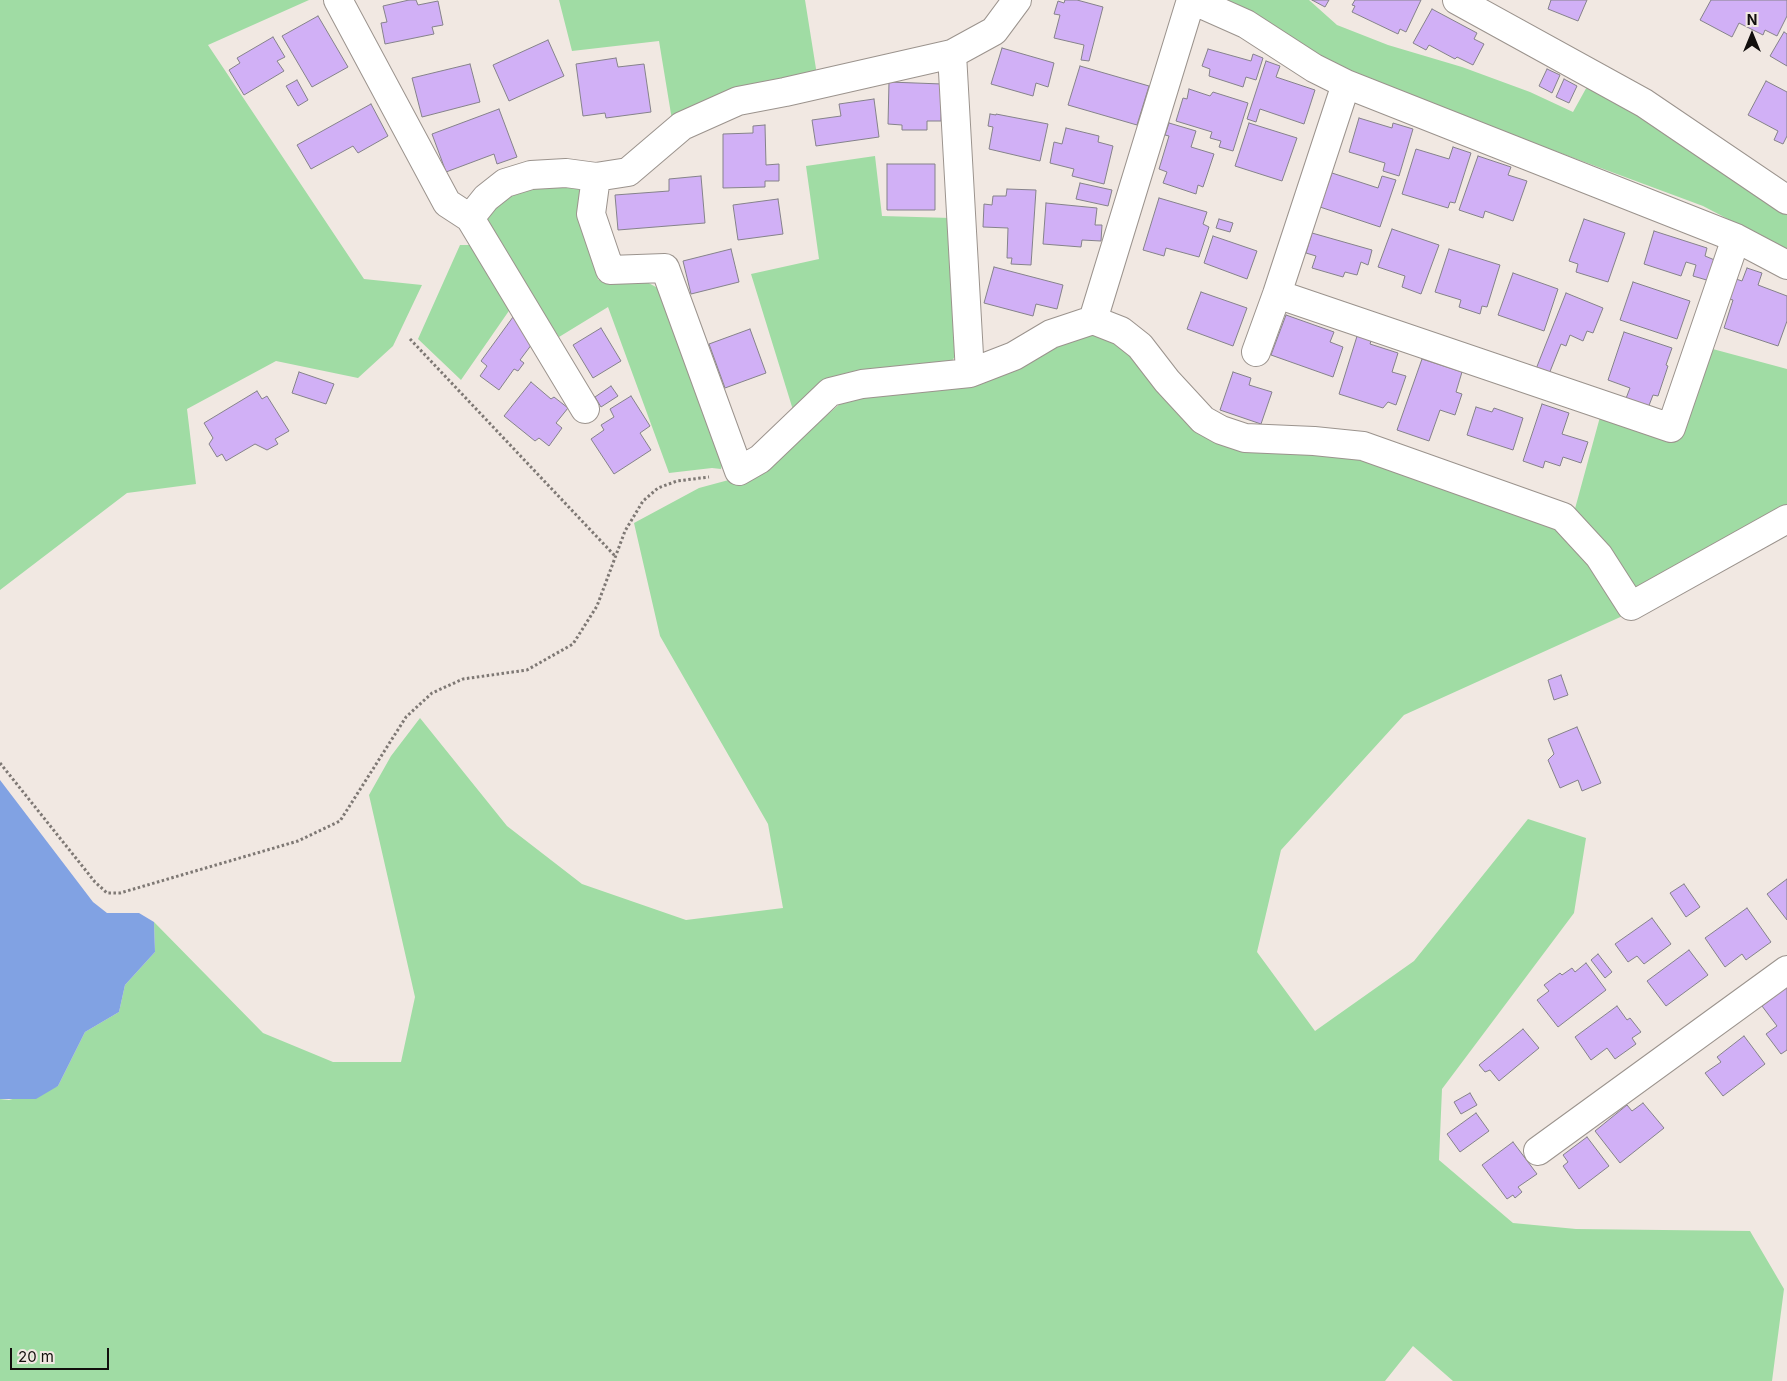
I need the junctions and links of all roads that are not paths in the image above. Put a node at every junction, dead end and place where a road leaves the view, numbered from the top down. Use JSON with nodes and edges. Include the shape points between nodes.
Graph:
{"nodes":[{"id":1,"x":338,"y":0,"type":"edge"},
{"id":2,"x":1192,"y":0,"type":"edge"},
{"id":3,"x":1457,"y":0,"type":"edge"},
{"id":4,"x":1011,"y":3,"type":"edge"},
{"id":5,"x":952,"y":54,"type":"junction"},
{"id":6,"x":1346,"y":84,"type":"junction"},
{"id":7,"x":596,"y":177,"type":"junction"},
{"id":8,"x":1787,"y":200,"type":"edge"},
{"id":9,"x":470,"y":218,"type":"junction"},
{"id":10,"x":1736,"y":238,"type":"junction"},
{"id":11,"x":1787,"y":265,"type":"edge"},
{"id":12,"x":1277,"y":294,"type":"junction"},
{"id":13,"x":1093,"y":320,"type":"junction"},
{"id":14,"x":1256,"y":352,"type":"dead end"},
{"id":15,"x":970,"y":373,"type":"junction"},
{"id":16,"x":585,"y":409,"type":"dead end"},
{"id":17,"x":1787,"y":519,"type":"edge"},
{"id":18,"x":1787,"y":970,"type":"edge"},
{"id":19,"x":1538,"y":1151,"type":"dead end"}],
"edges":[{"from":1,"to":9,"type":"street","via":[[447,204]]},
{"from":2,"to":6,"type":"street","via":[[1246,24],[1314,68]]},
{"from":2,"to":13,"type":"street"},
{"from":3,"to":8,"type":"street","via":[[1644,103]]},
{"from":4,"to":5,"type":"street","via":[[994,31]]},
{"from":5,"to":7,"type":"street","via":[[738,101],[682,126],[628,172]]},
{"from":5,"to":15,"type":"street"},
{"from":6,"to":10,"type":"street"},
{"from":6,"to":12,"type":"street"},
{"from":7,"to":9,"type":"street","via":[[566,173],[531,175],[505,183],[486,198]]},
{"from":7,"to":15,"type":"street","via":[[591,214],[610,270],[665,268],[739,471],[760,460],[830,392],[862,384]]},
{"from":9,"to":16,"type":"street"},
{"from":10,"to":11,"type":"street"},
{"from":10,"to":12,"type":"street","via":[[1671,428]]},
{"from":12,"to":14,"type":"street"},
{"from":13,"to":15,"type":"street","via":[[1051,334],[1014,356]]},
{"from":13,"to":17,"type":"street","via":[[1121,331],[1140,346],[1203,420],[1221,430],[1245,438],[1363,446],[1562,517],[1599,556],[1631,606]]},
{"from":18,"to":19,"type":"street"}]}
